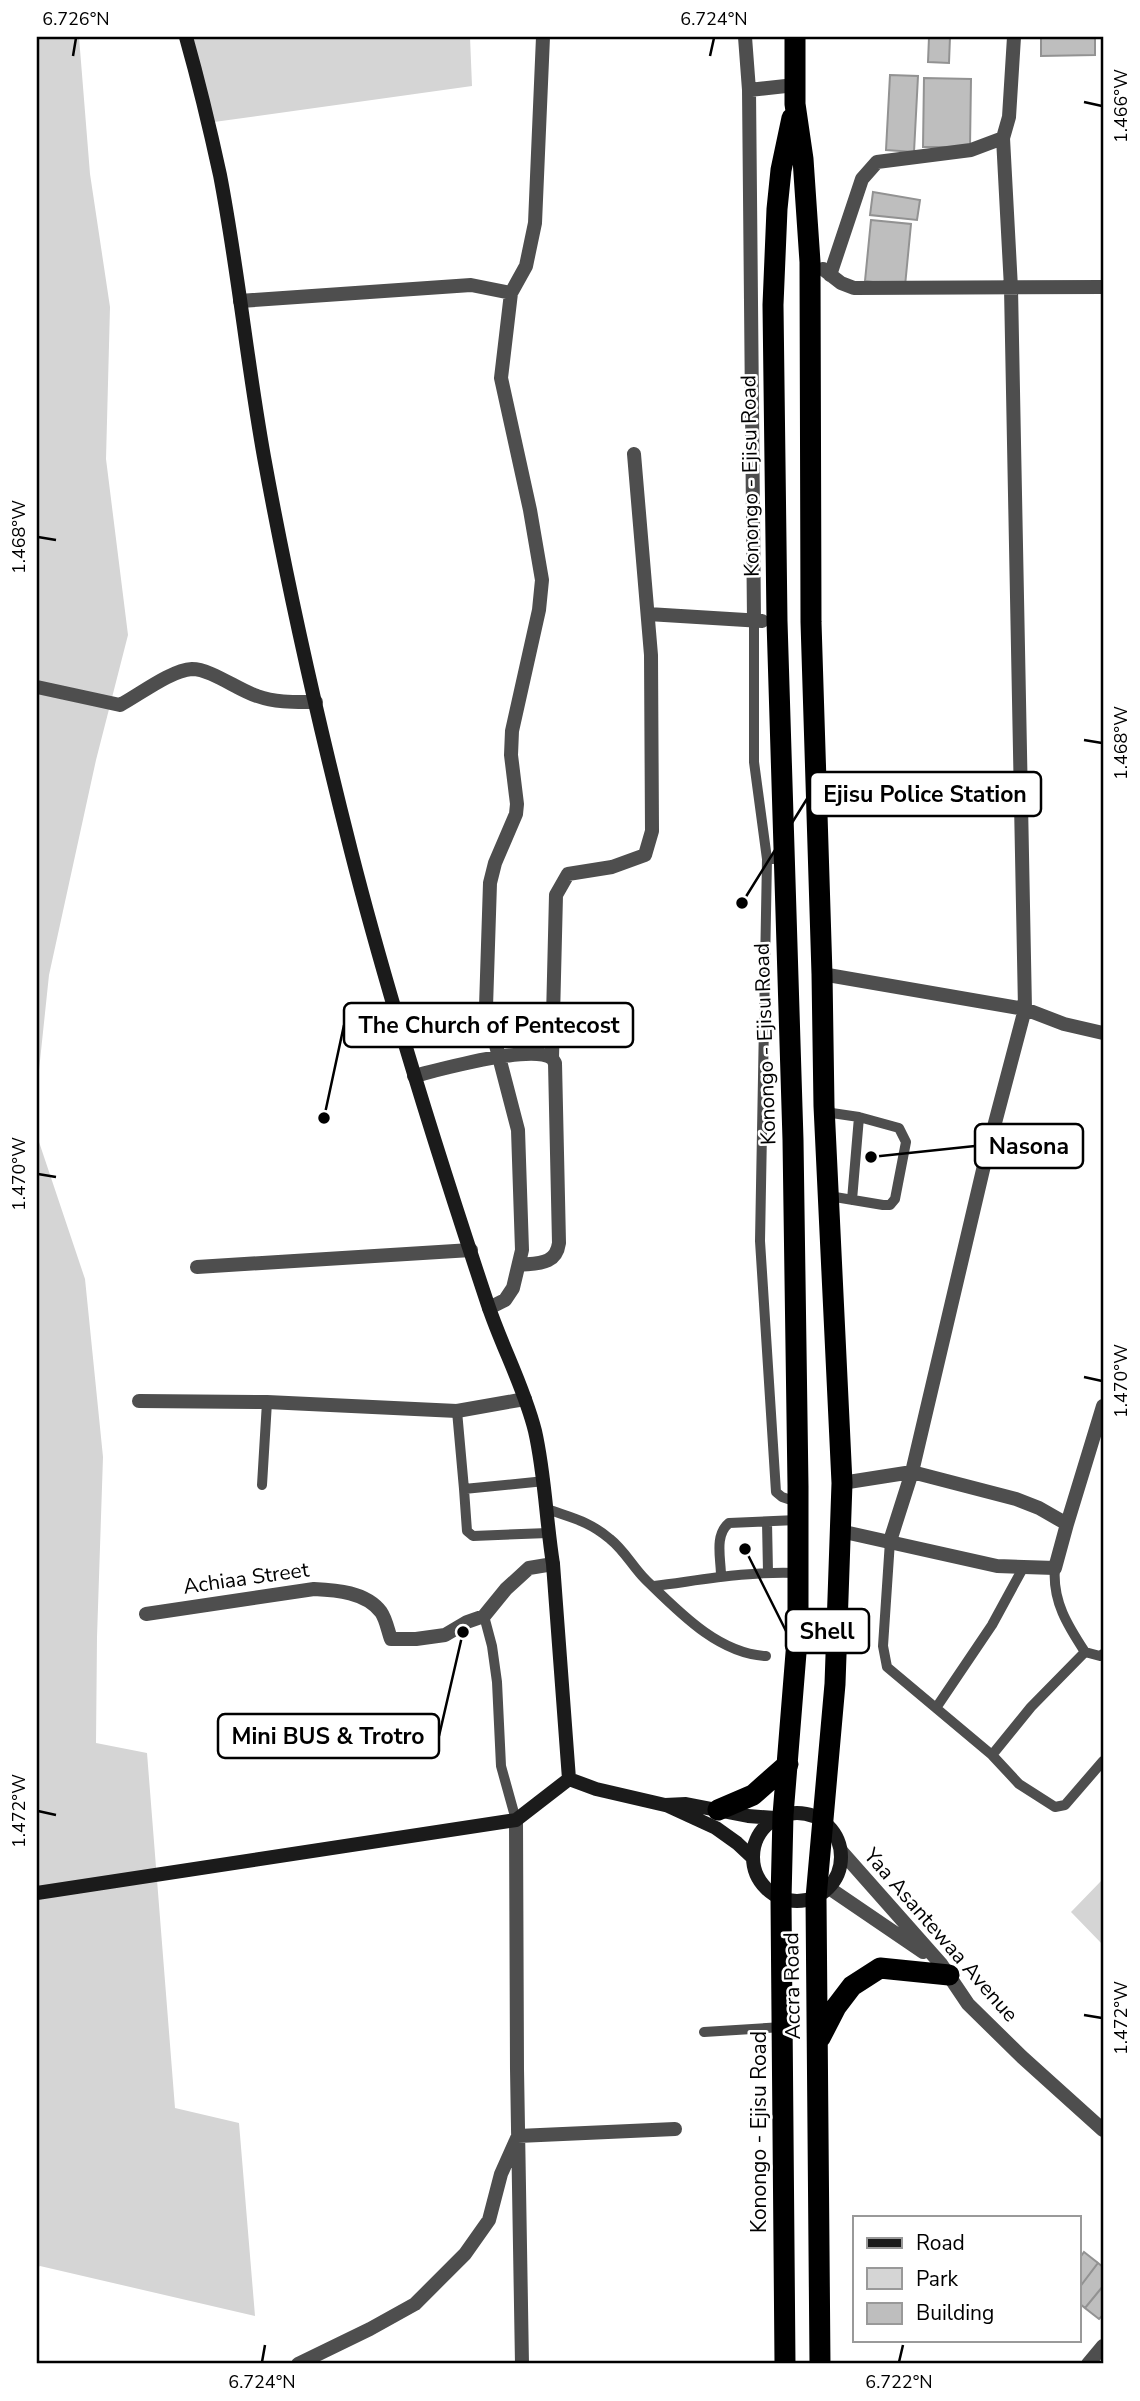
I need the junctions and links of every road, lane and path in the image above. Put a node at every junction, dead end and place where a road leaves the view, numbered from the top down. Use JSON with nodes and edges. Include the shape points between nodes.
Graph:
{"nodes":[{"id":1,"x":186,"y":37,"type":"edge"},
{"id":2,"x":542,"y":37,"type":"edge"},
{"id":3,"x":746,"y":37,"type":"edge"},
{"id":4,"x":794,"y":37,"type":"edge"},
{"id":5,"x":1014,"y":37,"type":"edge"},
{"id":6,"x":749,"y":90,"type":"junction"},
{"id":7,"x":795,"y":95,"type":"junction"},
{"id":8,"x":1003,"y":138,"type":"junction"},
{"id":9,"x":810,"y":262,"type":"junction"},
{"id":10,"x":830,"y":275,"type":"junction"},
{"id":11,"x":1103,"y":287,"type":"edge"},
{"id":12,"x":1012,"y":288,"type":"junction"},
{"id":13,"x":510,"y":293,"type":"junction"},
{"id":14,"x":240,"y":301,"type":"junction"},
{"id":15,"x":634,"y":454,"type":"dead end"},
{"id":16,"x":648,"y":614,"type":"junction"},
{"id":17,"x":754,"y":621,"type":"junction"},
{"id":18,"x":777,"y":621,"type":"junction"},
{"id":19,"x":37,"y":687,"type":"edge"},
{"id":20,"x":316,"y":702,"type":"junction"},
{"id":21,"x":776,"y":859,"type":"junction"},
{"id":22,"x":822,"y":974,"type":"junction"},
{"id":23,"x":1025,"y":1009,"type":"junction"},
{"id":24,"x":1103,"y":1033,"type":"edge"},
{"id":25,"x":499,"y":1057,"type":"junction"},
{"id":26,"x":552,"y":1058,"type":"junction"},
{"id":27,"x":414,"y":1076,"type":"junction"},
{"id":28,"x":824,"y":1112,"type":"junction"},
{"id":29,"x":859,"y":1117,"type":"junction"},
{"id":30,"x":828,"y":1195,"type":"junction"},
{"id":31,"x":852,"y":1200,"type":"junction"},
{"id":32,"x":471,"y":1250,"type":"junction"},
{"id":33,"x":520,"y":1265,"type":"junction"},
{"id":34,"x":197,"y":1267,"type":"dead end"},
{"id":35,"x":489,"y":1308,"type":"junction"},
{"id":36,"x":525,"y":1399,"type":"junction"},
{"id":37,"x":139,"y":1401,"type":"dead end"},
{"id":38,"x":267,"y":1402,"type":"junction"},
{"id":39,"x":1103,"y":1406,"type":"edge"},
{"id":40,"x":457,"y":1411,"type":"junction"},
{"id":41,"x":912,"y":1472,"type":"junction"},
{"id":42,"x":545,"y":1480,"type":"junction"},
{"id":43,"x":842,"y":1483,"type":"junction"},
{"id":44,"x":262,"y":1485,"type":"dead end"},
{"id":45,"x":464,"y":1489,"type":"junction"},
{"id":46,"x":547,"y":1509,"type":"junction"},
{"id":47,"x":798,"y":1511,"type":"junction"},
{"id":48,"x":767,"y":1522,"type":"junction"},
{"id":49,"x":1067,"y":1524,"type":"junction"},
{"id":50,"x":841,"y":1531,"type":"junction"},
{"id":51,"x":548,"y":1533,"type":"junction"},
{"id":52,"x":890,"y":1541,"type":"junction"},
{"id":53,"x":553,"y":1564,"type":"junction"},
{"id":54,"x":1023,"y":1568,"type":"junction"},
{"id":55,"x":1055,"y":1568,"type":"junction"},
{"id":56,"x":768,"y":1572,"type":"junction"},
{"id":57,"x":797,"y":1573,"type":"junction"},
{"id":58,"x":721,"y":1576,"type":"junction"},
{"id":59,"x":654,"y":1586,"type":"junction"},
{"id":60,"x":839,"y":1608,"type":"joint"},
{"id":61,"x":146,"y":1614,"type":"dead end"},
{"id":62,"x":484,"y":1616,"type":"junction"},
{"id":63,"x":1085,"y":1652,"type":"junction"},
{"id":64,"x":1103,"y":1654,"type":"edge"},
{"id":65,"x":766,"y":1656,"type":"dead end"},
{"id":66,"x":936,"y":1709,"type":"junction"},
{"id":67,"x":992,"y":1755,"type":"junction"},
{"id":68,"x":1103,"y":1761,"type":"edge"},
{"id":69,"x":788,"y":1763,"type":"junction"},
{"id":70,"x":569,"y":1779,"type":"junction"},
{"id":71,"x":665,"y":1805,"type":"junction"},
{"id":72,"x":718,"y":1810,"type":"junction"},
{"id":73,"x":779,"y":1816,"type":"junction"},
{"id":74,"x":516,"y":1820,"type":"junction"},
{"id":75,"x":822,"y":1820,"type":"junction"},
{"id":76,"x":841,"y":1851,"type":"junction"},
{"id":77,"x":753,"y":1858,"type":"junction"},
{"id":78,"x":37,"y":1893,"type":"edge"},
{"id":79,"x":822,"y":1893,"type":"junction"},
{"id":80,"x":780,"y":1899,"type":"junction"},
{"id":81,"x":945,"y":1970,"type":"junction"},
{"id":82,"x":783,"y":2027,"type":"junction"},
{"id":83,"x":704,"y":2032,"type":"dead end"},
{"id":84,"x":818,"y":2043,"type":"junction"},
{"id":85,"x":676,"y":2129,"type":"dead end"},
{"id":86,"x":1103,"y":2130,"type":"edge"},
{"id":87,"x":518,"y":2136,"type":"junction"},
{"id":88,"x":1103,"y":2346,"type":"edge"},
{"id":89,"x":302,"y":2363,"type":"edge"},
{"id":90,"x":522,"y":2364,"type":"edge"},
{"id":91,"x":785,"y":2364,"type":"edge"},
{"id":92,"x":820,"y":2364,"type":"edge"},
{"id":93,"x":1088,"y":2364,"type":"edge"}],
"edges":[{"from":1,"to":14,"type":"main road","via":[[220,178]]},
{"from":2,"to":13,"type":"street","via":[[535,223],[526,266]]},
{"from":3,"to":6,"type":"street"},
{"from":4,"to":7,"type":"highway","name":"Konongo - Ejisu Road"},
{"from":5,"to":8,"type":"street","via":[[1009,117]]},
{"from":6,"to":7,"type":"street"},
{"from":6,"to":17,"type":"street"},
{"from":7,"to":9,"type":"highway","name":"Konongo - Ejisu Road"},
{"from":7,"to":18,"type":"highway","name":"Konongo - Ejisu Road","via":[[781,170],[773,255]]},
{"from":8,"to":10,"type":"street","via":[[971,150],[877,162],[862,178]]},
{"from":8,"to":12,"type":"street"},
{"from":9,"to":10,"type":"street"},
{"from":9,"to":22,"type":"highway","name":"Konongo - Ejisu Road","via":[[811,622]]},
{"from":10,"to":12,"type":"street","via":[[854,288]]},
{"from":11,"to":12,"type":"street"},
{"from":12,"to":23,"type":"street"},
{"from":13,"to":14,"type":"street","via":[[471,285]]},
{"from":13,"to":25,"type":"street","via":[[501,378],[542,580],[540,610],[512,731],[516,814],[495,863],[488,905],[486,1007]]},
{"from":14,"to":20,"type":"main road","via":[[264,455]]},
{"from":15,"to":16,"type":"street"},
{"from":16,"to":17,"type":"street"},
{"from":16,"to":26,"type":"street","via":[[652,831],[645,855],[612,867],[568,874],[556,895]]},
{"from":17,"to":18,"type":"street"},
{"from":17,"to":21,"type":"lane","via":[[754,762]]},
{"from":18,"to":21,"type":"highway","name":"Konongo - Ejisu Road"},
{"from":19,"to":20,"type":"street","via":[[120,705],[191,669],[276,702]]},
{"from":20,"to":27,"type":"main road","via":[[351,852]]},
{"from":21,"to":47,"type":"highway","name":"Konongo - Ejisu Road","via":[[793,1140]]},
{"from":21,"to":47,"type":"lane","via":[[761,1285],[776,1492]]},
{"from":22,"to":23,"type":"street"},
{"from":22,"to":28,"type":"highway","name":"Konongo - Ejisu Road"},
{"from":23,"to":24,"type":"street"},
{"from":23,"to":41,"type":"street"},
{"from":25,"to":26,"type":"street","via":[[545,1054]]},
{"from":25,"to":27,"type":"street"},
{"from":25,"to":33,"type":"street","via":[[518,1129]]},
{"from":26,"to":33,"type":"street","via":[[558,1253],[545,1262]]},
{"from":27,"to":32,"type":"main road"},
{"from":28,"to":29,"type":"lane"},
{"from":28,"to":30,"type":"highway","name":"Konongo - Ejisu Road"},
{"from":29,"to":31,"type":"lane"},
{"from":29,"to":31,"type":"lane","via":[[899,1128],[906,1142],[890,1205]]},
{"from":30,"to":31,"type":"lane"},
{"from":30,"to":43,"type":"highway","name":"Konongo - Ejisu Road"},
{"from":32,"to":34,"type":"street"},
{"from":32,"to":35,"type":"main road"},
{"from":33,"to":35,"type":"street","via":[[505,1300]]},
{"from":35,"to":36,"type":"main road"},
{"from":36,"to":40,"type":"street"},
{"from":36,"to":42,"type":"main road"},
{"from":37,"to":38,"type":"street"},
{"from":38,"to":40,"type":"street"},
{"from":38,"to":44,"type":"lane"},
{"from":39,"to":49,"type":"street"},
{"from":40,"to":45,"type":"lane"},
{"from":41,"to":43,"type":"street"},
{"from":41,"to":49,"type":"street","via":[[1016,1499]]},
{"from":41,"to":52,"type":"street"},
{"from":42,"to":45,"type":"lane"},
{"from":42,"to":46,"type":"main road"},
{"from":43,"to":50,"type":"highway","name":"Konongo - Ejisu Road"},
{"from":45,"to":51,"type":"lane","via":[[467,1531],[473,1536]]},
{"from":46,"to":51,"type":"main road"},
{"from":46,"to":59,"type":"lane","via":[[584,1520],[611,1539]]},
{"from":47,"to":48,"type":"lane"},
{"from":47,"to":57,"type":"highway","name":"Konongo - Ejisu Road"},
{"from":48,"to":56,"type":"lane"},
{"from":48,"to":58,"type":"lane","via":[[729,1523],[723,1528]]},
{"from":49,"to":55,"type":"street"},
{"from":50,"to":52,"type":"street"},
{"from":50,"to":60,"type":"highway","name":"Konongo - Ejisu Road"},
{"from":51,"to":53,"type":"main road"},
{"from":52,"to":54,"type":"street"},
{"from":52,"to":66,"type":"lane","via":[[883,1646],[887,1667]]},
{"from":53,"to":62,"type":"street","name":"Achiaa Street","via":[[530,1568]]},
{"from":53,"to":70,"type":"main road"},
{"from":54,"to":55,"type":"street"},
{"from":54,"to":66,"type":"lane","via":[[992,1625]]},
{"from":55,"to":63,"type":"lane","via":[[1054,1585],[1065,1620]]},
{"from":56,"to":57,"type":"lane"},
{"from":56,"to":58,"type":"lane"},
{"from":57,"to":69,"type":"highway","name":"Konongo - Ejisu Road","via":[[798,1628]]},
{"from":58,"to":59,"type":"lane"},
{"from":59,"to":65,"type":"lane","via":[[710,1636],[752,1656]]},
{"from":60,"to":75,"type":"highway","name":"Accra Road"},
{"from":61,"to":62,"type":"street","name":"Achiaa Street","via":[[314,1589],[342,1590],[363,1599],[380,1612],[391,1639],[445,1635]]},
{"from":62,"to":74,"type":"lane","via":[[497,1682],[501,1766]]},
{"from":63,"to":64,"type":"lane"},
{"from":63,"to":67,"type":"lane","via":[[1031,1706]]},
{"from":66,"to":67,"type":"lane"},
{"from":67,"to":68,"type":"lane","via":[[1019,1784],[1055,1807],[1065,1805]]},
{"from":69,"to":72,"type":"highway","via":[[753,1795]]},
{"from":69,"to":73,"type":"highway","name":"Konongo - Ejisu Road"},
{"from":70,"to":71,"type":"main road"},
{"from":70,"to":74,"type":"main road"},
{"from":71,"to":72,"type":"main road"},
{"from":71,"to":77,"type":"main road","via":[[716,1828]]},
{"from":72,"to":73,"type":"main road"},
{"from":73,"to":75,"type":"main road","via":[[804,1813]]},
{"from":73,"to":77,"type":"main road","via":[[758,1835]]},
{"from":73,"to":80,"type":"highway","name":"Konongo - Ejisu Road"},
{"from":74,"to":78,"type":"main road"},
{"from":74,"to":87,"type":"street"},
{"from":75,"to":76,"type":"main road","via":[[836,1834]]},
{"from":75,"to":79,"type":"highway","name":"Accra Road"},
{"from":76,"to":79,"type":"main road","via":[[837,1877]]},
{"from":76,"to":81,"type":"street","name":"Yaa Asantewaa Avenue"},
{"from":77,"to":80,"type":"main road","via":[[761,1883]]},
{"from":79,"to":80,"type":"main road","via":[[804,1901]]},
{"from":79,"to":81,"type":"street"},
{"from":79,"to":84,"type":"highway","name":"Accra Road"},
{"from":80,"to":82,"type":"highway","name":"Konongo - Ejisu Road"},
{"from":81,"to":84,"type":"highway","via":[[880,1968],[852,1986]]},
{"from":81,"to":86,"type":"street","name":"Yaa Asantewaa Avenue","via":[[968,2004]]},
{"from":82,"to":83,"type":"lane"},
{"from":82,"to":91,"type":"highway","name":"Konongo - Ejisu Road"},
{"from":84,"to":92,"type":"highway","name":"Accra Road"},
{"from":85,"to":87,"type":"street"},
{"from":87,"to":89,"type":"street","via":[[501,2174],[489,2220],[465,2254],[415,2304]]},
{"from":87,"to":90,"type":"street"},
{"from":88,"to":93,"type":"street"}]}
